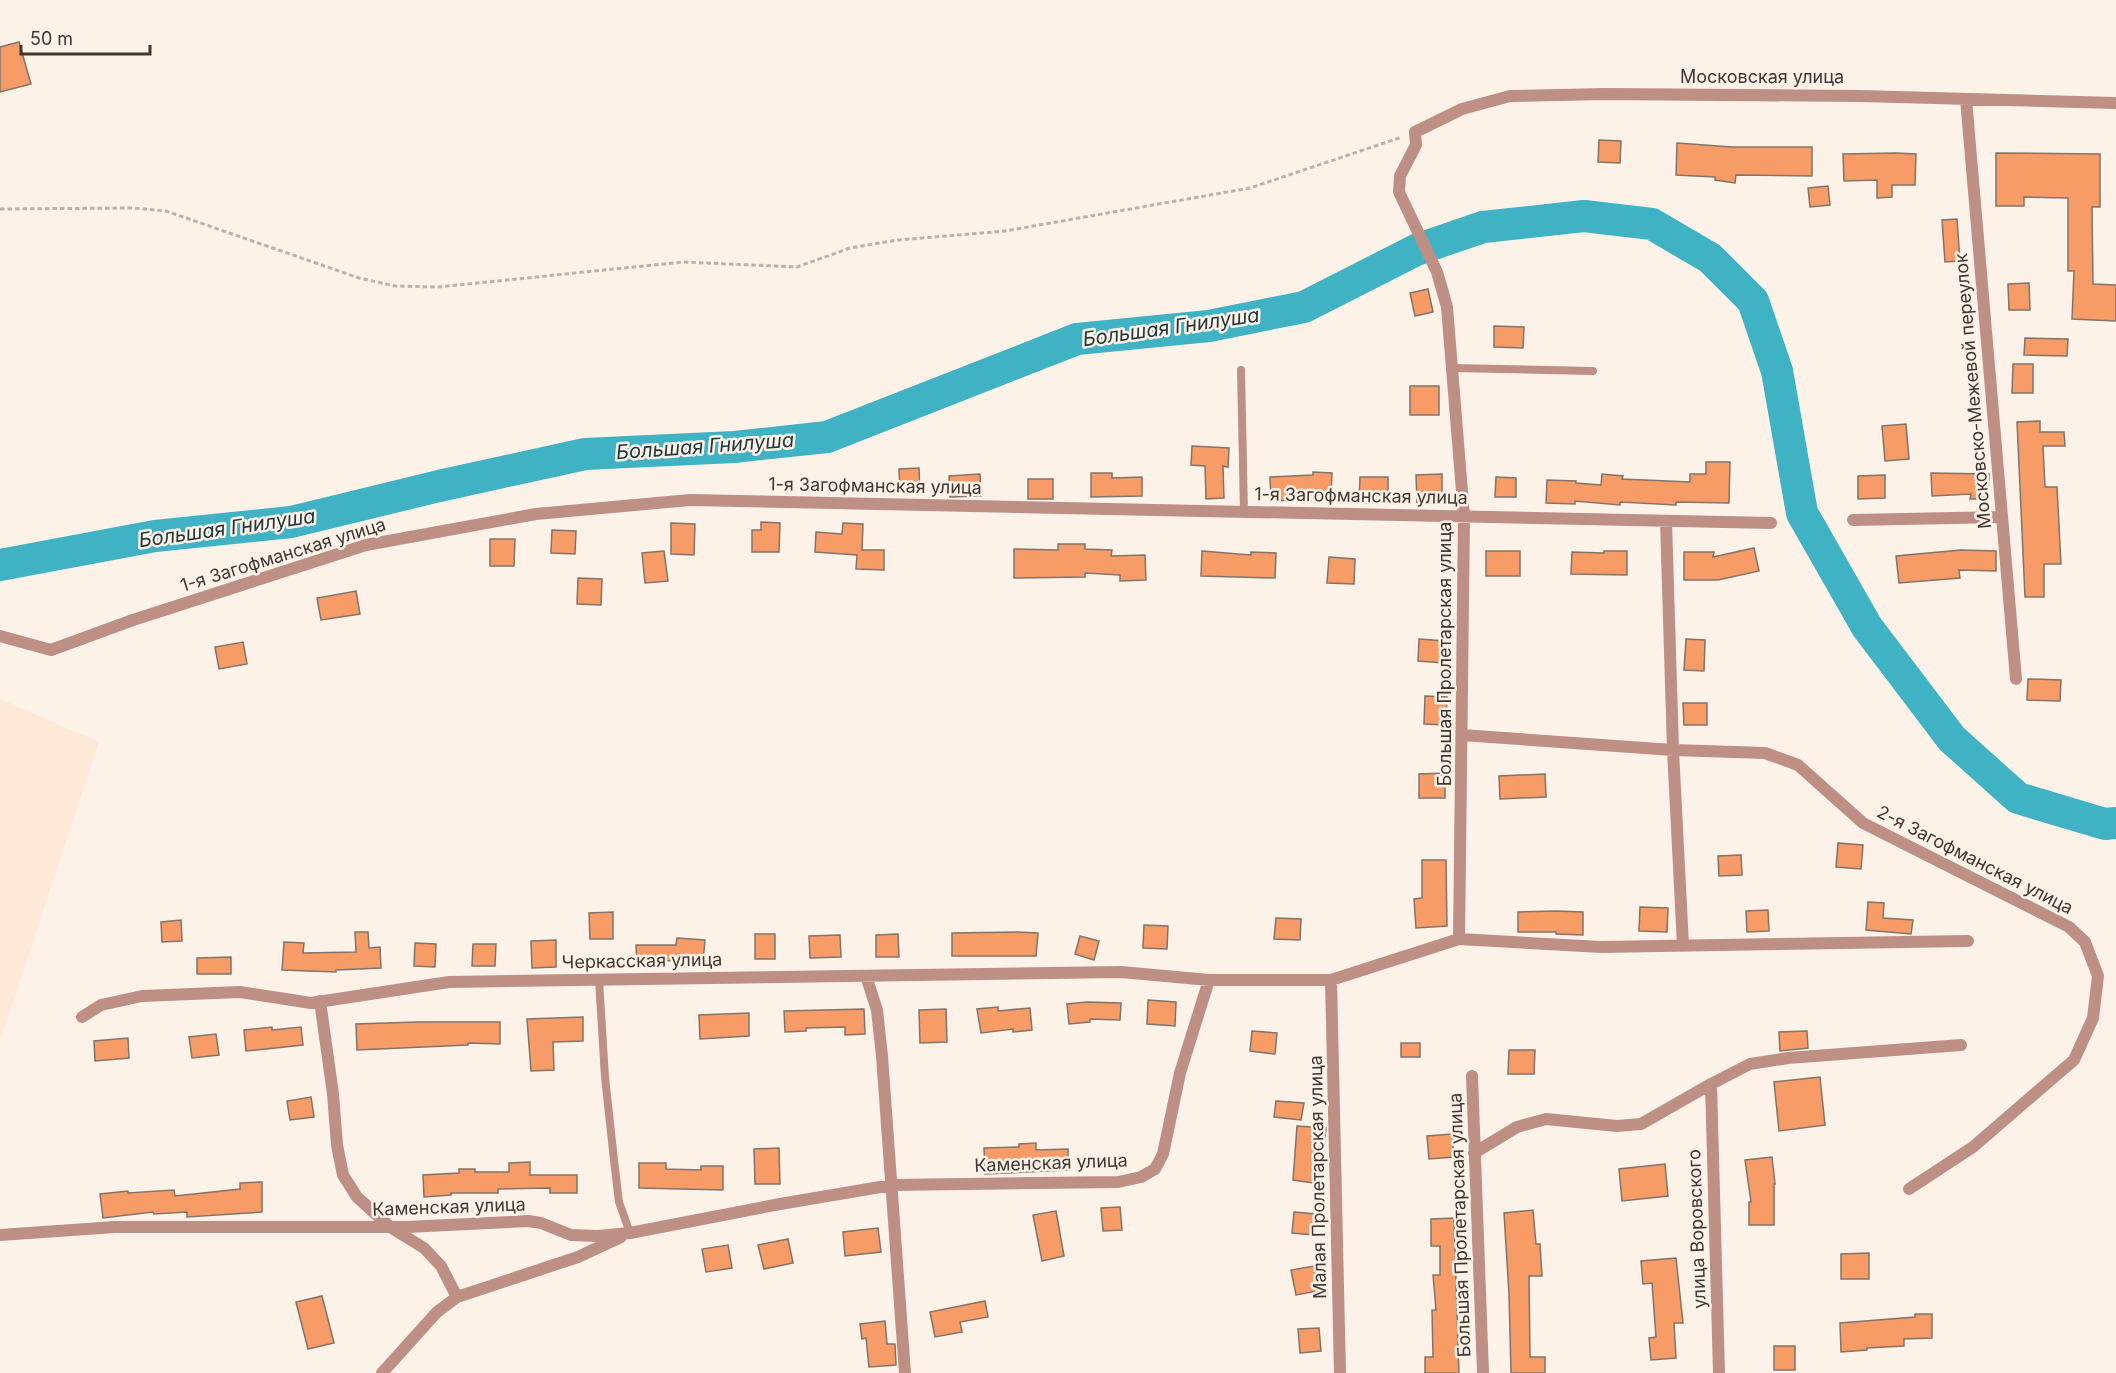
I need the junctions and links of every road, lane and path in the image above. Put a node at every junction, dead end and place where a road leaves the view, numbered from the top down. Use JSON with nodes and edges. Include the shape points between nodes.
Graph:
{"nodes":[{"id":1,"x":1966,"y":99,"type":"junction"},
{"id":2,"x":2116,"y":103,"type":"edge"},
{"id":3,"x":1415,"y":132,"type":"junction"},
{"id":4,"x":0,"y":209,"type":"edge"},
{"id":5,"x":1452,"y":368,"type":"junction"},
{"id":6,"x":1241,"y":370,"type":"dead end"},
{"id":7,"x":1593,"y":371,"type":"dead end"},
{"id":8,"x":1244,"y":512,"type":"junction"},
{"id":9,"x":1464,"y":516,"type":"junction"},
{"id":10,"x":2002,"y":517,"type":"junction"},
{"id":11,"x":1853,"y":520,"type":"dead end"},
{"id":12,"x":1666,"y":521,"type":"junction"},
{"id":13,"x":1771,"y":523,"type":"dead end"},
{"id":14,"x":0,"y":636,"type":"edge"},
{"id":15,"x":2016,"y":680,"type":"dead end"},
{"id":16,"x":1462,"y":735,"type":"junction"},
{"id":17,"x":1673,"y":750,"type":"junction"},
{"id":18,"x":1459,"y":939,"type":"junction"},
{"id":19,"x":1968,"y":941,"type":"dead end"},
{"id":20,"x":1683,"y":945,"type":"junction"},
{"id":21,"x":866,"y":976,"type":"junction"},
{"id":22,"x":599,"y":980,"type":"junction"},
{"id":23,"x":1209,"y":980,"type":"junction"},
{"id":24,"x":1331,"y":980,"type":"junction"},
{"id":25,"x":320,"y":1001,"type":"junction"},
{"id":26,"x":82,"y":1017,"type":"dead end"},
{"id":27,"x":1961,"y":1045,"type":"dead end"},
{"id":28,"x":1472,"y":1076,"type":"dead end"},
{"id":29,"x":1711,"y":1084,"type":"junction"},
{"id":30,"x":1474,"y":1153,"type":"junction"},
{"id":31,"x":892,"y":1185,"type":"junction"},
{"id":32,"x":1909,"y":1189,"type":"dead end"},
{"id":33,"x":390,"y":1227,"type":"junction"},
{"id":34,"x":630,"y":1233,"type":"junction"},
{"id":35,"x":0,"y":1235,"type":"edge"},
{"id":36,"x":457,"y":1297,"type":"junction"},
{"id":37,"x":382,"y":1373,"type":"edge"},
{"id":38,"x":905,"y":1373,"type":"edge"},
{"id":39,"x":1340,"y":1373,"type":"edge"},
{"id":40,"x":1484,"y":1373,"type":"edge"},
{"id":41,"x":1719,"y":1373,"type":"edge"}],
"edges":[{"from":1,"to":2,"type":"street","name":"Московская улица"},
{"from":1,"to":3,"type":"street","name":"Московская улица","via":[[1510,96],[1462,109]]},
{"from":1,"to":10,"type":"street","name":"Московско-Межевой переулок"},
{"from":3,"to":4,"type":"path","via":[[1250,188],[1005,231],[850,248],[797,267],[682,262],[438,286],[395,286],[359,279],[166,211]]},
{"from":3,"to":5,"type":"street","name":"Большая Пролетарская улица","via":[[1416,145],[1400,176],[1399,192],[1442,283]]},
{"from":5,"to":7,"type":"lane"},
{"from":5,"to":9,"type":"street","name":"Большая Пролетарская улица"},
{"from":6,"to":8,"type":"lane"},
{"from":8,"to":9,"type":"street","name":"1-я Загофманская улица"},
{"from":8,"to":14,"type":"street","name":"1-я Загофманская улица","via":[[690,500],[536,514],[366,545],[51,650]]},
{"from":9,"to":12,"type":"street","name":"1-я Загофманская улица"},
{"from":9,"to":16,"type":"street","name":"Большая Пролетарская улица"},
{"from":10,"to":11,"type":"street"},
{"from":10,"to":15,"type":"street","name":"Московско-Межевой переулок"},
{"from":12,"to":13,"type":"street","name":"1-я Загофманская улица"},
{"from":12,"to":17,"type":"street"},
{"from":16,"to":17,"type":"street","name":"2-я Загофманская улица"},
{"from":16,"to":18,"type":"street","name":"Большая Пролетарская улица"},
{"from":17,"to":20,"type":"street"},
{"from":17,"to":32,"type":"street","name":"2-я Загофманская улица","via":[[1765,753],[1798,765],[1863,823],[2069,927],[2085,942],[2098,976],[2093,1018],[2074,1060],[1973,1148]]},
{"from":18,"to":20,"type":"street","via":[[1601,947]]},
{"from":18,"to":24,"type":"street"},
{"from":19,"to":20,"type":"street"},
{"from":21,"to":22,"type":"street","name":"Черкасская улица"},
{"from":21,"to":23,"type":"street","name":"Черкасская улица","via":[[1121,972]]},
{"from":21,"to":31,"type":"street","via":[[877,1010]]},
{"from":22,"to":25,"type":"street","name":"Черкасская улица","via":[[449,982]]},
{"from":22,"to":34,"type":"lane","via":[[616,1181]]},
{"from":23,"to":24,"type":"street"},
{"from":23,"to":31,"type":"street","name":"Каменская улица","via":[[1180,1073],[1163,1154],[1155,1169],[1118,1182]]},
{"from":24,"to":39,"type":"street","name":"Малая Пролетарская улица"},
{"from":25,"to":26,"type":"street","name":"Черкасская улица","via":[[240,992],[142,996],[101,1005]]},
{"from":25,"to":33,"type":"street","via":[[343,1175],[357,1197]]},
{"from":27,"to":29,"type":"street","via":[[1788,1058],[1750,1064]]},
{"from":28,"to":30,"type":"street","name":"Большая Пролетарская улица"},
{"from":29,"to":30,"type":"street","via":[[1641,1124],[1617,1126],[1546,1119],[1517,1127]]},
{"from":29,"to":41,"type":"street","name":"улица Воровского"},
{"from":30,"to":40,"type":"street","name":"Большая Пролетарская улица"},
{"from":31,"to":34,"type":"street","name":"Каменская улица"},
{"from":31,"to":38,"type":"street"},
{"from":33,"to":34,"type":"street","name":"Каменская улица","via":[[528,1221],[571,1235]]},
{"from":33,"to":35,"type":"street","name":"Каменская улица","via":[[115,1227]]},
{"from":33,"to":36,"type":"street","via":[[424,1248],[441,1266]]},
{"from":34,"to":36,"type":"street","via":[[578,1257]]},
{"from":36,"to":37,"type":"street","via":[[437,1312]]}]}
